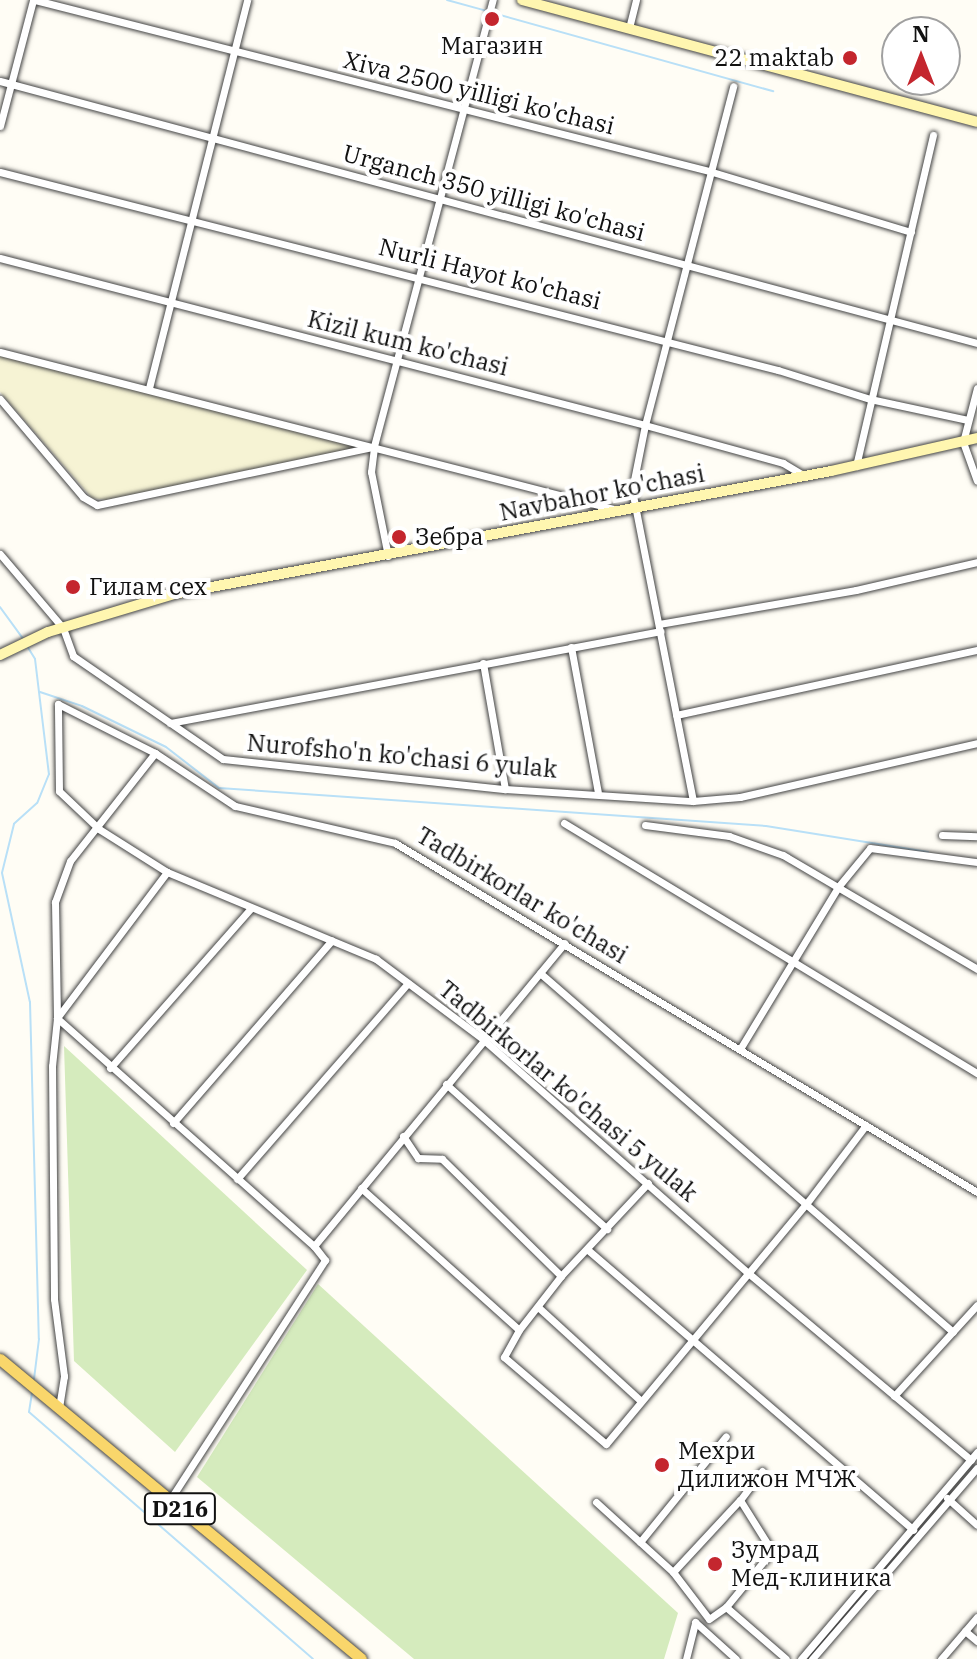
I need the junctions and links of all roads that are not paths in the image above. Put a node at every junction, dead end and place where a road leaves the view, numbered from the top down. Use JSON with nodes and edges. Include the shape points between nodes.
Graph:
{"nodes":[{"id":1,"x":34,"y":0,"type":"edge"},
{"id":2,"x":247,"y":0,"type":"edge"},
{"id":3,"x":493,"y":0,"type":"edge"},
{"id":4,"x":522,"y":0,"type":"edge"},
{"id":5,"x":636,"y":0,"type":"edge"},
{"id":6,"x":629,"y":28,"type":"junction"},
{"id":7,"x":235,"y":51,"type":"junction"},
{"id":8,"x":0,"y":81,"type":"edge"},
{"id":9,"x":11,"y":84,"type":"junction"},
{"id":10,"x":733,"y":86,"type":"dead end"},
{"id":11,"x":463,"y":111,"type":"junction"},
{"id":12,"x":977,"y":122,"type":"edge"},
{"id":13,"x":0,"y":126,"type":"edge"},
{"id":14,"x":933,"y":135,"type":"dead end"},
{"id":15,"x":212,"y":138,"type":"junction"},
{"id":16,"x":709,"y":171,"type":"junction"},
{"id":17,"x":0,"y":172,"type":"edge"},
{"id":18,"x":440,"y":199,"type":"junction"},
{"id":19,"x":192,"y":219,"type":"junction"},
{"id":20,"x":911,"y":232,"type":"junction"},
{"id":21,"x":0,"y":258,"type":"edge"},
{"id":22,"x":685,"y":265,"type":"junction"},
{"id":23,"x":419,"y":276,"type":"junction"},
{"id":24,"x":171,"y":303,"type":"junction"},
{"id":25,"x":889,"y":320,"type":"junction"},
{"id":26,"x":666,"y":341,"type":"junction"},
{"id":27,"x":977,"y":343,"type":"edge"},
{"id":28,"x":0,"y":352,"type":"edge"},
{"id":29,"x":397,"y":361,"type":"junction"},
{"id":30,"x":149,"y":388,"type":"junction"},
{"id":31,"x":977,"y":388,"type":"edge"},
{"id":32,"x":0,"y":399,"type":"edge"},
{"id":33,"x":870,"y":399,"type":"junction"},
{"id":34,"x":968,"y":420,"type":"junction"},
{"id":35,"x":645,"y":425,"type":"junction"},
{"id":36,"x":977,"y":438,"type":"edge"},
{"id":37,"x":963,"y":442,"type":"junction"},
{"id":38,"x":374,"y":446,"type":"junction"},
{"id":39,"x":856,"y":466,"type":"junction"},
{"id":40,"x":803,"y":475,"type":"junction"},
{"id":41,"x":977,"y":481,"type":"edge"},
{"id":42,"x":635,"y":505,"type":"junction"},
{"id":43,"x":614,"y":509,"type":"junction"},
{"id":44,"x":0,"y":554,"type":"edge"},
{"id":45,"x":388,"y":556,"type":"junction"},
{"id":46,"x":977,"y":562,"type":"edge"},
{"id":47,"x":63,"y":628,"type":"junction"},
{"id":48,"x":660,"y":628,"type":"junction"},
{"id":49,"x":571,"y":647,"type":"junction"},
{"id":50,"x":977,"y":650,"type":"edge"},
{"id":51,"x":0,"y":655,"type":"edge"},
{"id":52,"x":483,"y":663,"type":"junction"},
{"id":53,"x":676,"y":715,"type":"junction"},
{"id":54,"x":170,"y":723,"type":"junction"},
{"id":55,"x":977,"y":743,"type":"edge"},
{"id":56,"x":155,"y":753,"type":"junction"},
{"id":57,"x":505,"y":789,"type":"junction"},
{"id":58,"x":59,"y":791,"type":"joint"},
{"id":59,"x":598,"y":792,"type":"junction"},
{"id":60,"x":693,"y":801,"type":"junction"},
{"id":61,"x":564,"y":823,"type":"dead end"},
{"id":62,"x":645,"y":825,"type":"dead end"},
{"id":63,"x":99,"y":829,"type":"junction"},
{"id":64,"x":942,"y":835,"type":"dead end"},
{"id":65,"x":977,"y":836,"type":"edge"},
{"id":66,"x":977,"y":862,"type":"edge"},
{"id":67,"x":167,"y":872,"type":"junction"},
{"id":68,"x":838,"y":887,"type":"junction"},
{"id":69,"x":251,"y":908,"type":"junction"},
{"id":70,"x":332,"y":940,"type":"junction"},
{"id":71,"x":565,"y":943,"type":"junction"},
{"id":72,"x":793,"y":961,"type":"junction"},
{"id":73,"x":977,"y":969,"type":"edge"},
{"id":74,"x":540,"y":973,"type":"junction"},
{"id":75,"x":408,"y":983,"type":"junction"},
{"id":76,"x":57,"y":1018,"type":"junction"},
{"id":77,"x":483,"y":1039,"type":"junction"},
{"id":78,"x":740,"y":1049,"type":"junction"},
{"id":79,"x":110,"y":1068,"type":"junction"},
{"id":80,"x":977,"y":1073,"type":"edge"},
{"id":81,"x":446,"y":1084,"type":"junction"},
{"id":82,"x":173,"y":1123,"type":"junction"},
{"id":83,"x":866,"y":1125,"type":"junction"},
{"id":84,"x":403,"y":1136,"type":"junction"},
{"id":85,"x":237,"y":1179,"type":"junction"},
{"id":86,"x":648,"y":1183,"type":"junction"},
{"id":87,"x":361,"y":1188,"type":"junction"},
{"id":88,"x":977,"y":1192,"type":"edge"},
{"id":89,"x":806,"y":1204,"type":"junction"},
{"id":90,"x":607,"y":1229,"type":"junction"},
{"id":91,"x":314,"y":1246,"type":"junction"},
{"id":92,"x":588,"y":1250,"type":"junction"},
{"id":93,"x":747,"y":1272,"type":"junction"},
{"id":94,"x":561,"y":1276,"type":"junction"},
{"id":95,"x":977,"y":1305,"type":"edge"},
{"id":96,"x":538,"y":1307,"type":"junction"},
{"id":97,"x":519,"y":1330,"type":"junction"},
{"id":98,"x":953,"y":1332,"type":"junction"},
{"id":99,"x":693,"y":1340,"type":"junction"},
{"id":100,"x":0,"y":1359,"type":"edge"},
{"id":101,"x":894,"y":1396,"type":"junction"},
{"id":102,"x":641,"y":1401,"type":"junction"},
{"id":103,"x":59,"y":1407,"type":"junction"},
{"id":104,"x":726,"y":1436,"type":"dead end"},
{"id":105,"x":977,"y":1452,"type":"edge"},
{"id":106,"x":971,"y":1460,"type":"junction"},
{"id":107,"x":977,"y":1468,"type":"edge"},
{"id":108,"x":762,"y":1471,"type":"dead end"},
{"id":109,"x":946,"y":1497,"type":"junction"},
{"id":110,"x":170,"y":1500,"type":"junction"},
{"id":111,"x":740,"y":1500,"type":"junction"},
{"id":112,"x":596,"y":1502,"type":"dead end"},
{"id":113,"x":977,"y":1525,"type":"edge"},
{"id":114,"x":913,"y":1530,"type":"junction"},
{"id":115,"x":640,"y":1542,"type":"junction"},
{"id":116,"x":673,"y":1572,"type":"junction"},
{"id":117,"x":726,"y":1607,"type":"junction"},
{"id":118,"x":977,"y":1617,"type":"edge"},
{"id":119,"x":709,"y":1619,"type":"junction"},
{"id":120,"x":695,"y":1622,"type":"junction"},
{"id":121,"x":965,"y":1631,"type":"junction"},
{"id":122,"x":977,"y":1641,"type":"edge"},
{"id":123,"x":361,"y":1659,"type":"edge"},
{"id":124,"x":686,"y":1659,"type":"edge"},
{"id":125,"x":736,"y":1659,"type":"edge"},
{"id":126,"x":786,"y":1659,"type":"edge"},
{"id":127,"x":801,"y":1659,"type":"edge"},
{"id":128,"x":812,"y":1659,"type":"edge"},
{"id":129,"x":941,"y":1659,"type":"edge"}],
"edges":[{"from":1,"to":7,"type":"street","name":"Xiva 2500 yilligi ko'chasi"},
{"from":1,"to":9,"type":"street"},
{"from":2,"to":7,"type":"street"},
{"from":3,"to":11,"type":"street"},
{"from":4,"to":6,"type":"main road"},
{"from":5,"to":6,"type":"street"},
{"from":6,"to":12,"type":"main road"},
{"from":7,"to":11,"type":"street","name":"Xiva 2500 yilligi ko'chasi"},
{"from":7,"to":15,"type":"street"},
{"from":8,"to":9,"type":"street","name":"Urganch 350 yilligi ko'chasi"},
{"from":9,"to":13,"type":"street"},
{"from":9,"to":15,"type":"street","name":"Urganch 350 yilligi ko'chasi"},
{"from":10,"to":16,"type":"street"},
{"from":11,"to":16,"type":"street","name":"Xiva 2500 yilligi ko'chasi"},
{"from":11,"to":18,"type":"street"},
{"from":14,"to":20,"type":"street"},
{"from":15,"to":18,"type":"street","name":"Urganch 350 yilligi ko'chasi"},
{"from":15,"to":19,"type":"street"},
{"from":16,"to":20,"type":"street","name":"Xiva 2500 yilligi ko'chasi"},
{"from":16,"to":22,"type":"street"},
{"from":17,"to":19,"type":"street","name":"Nurli Hayot ko'chasi"},
{"from":18,"to":22,"type":"street","name":"Urganch 350 yilligi ko'chasi"},
{"from":18,"to":23,"type":"street"},
{"from":19,"to":23,"type":"street","name":"Nurli Hayot ko'chasi"},
{"from":19,"to":24,"type":"street"},
{"from":20,"to":25,"type":"street"},
{"from":21,"to":24,"type":"street","name":"Kizil kum ko'chasi"},
{"from":22,"to":25,"type":"street","name":"Urganch 350 yilligi ko'chasi"},
{"from":22,"to":26,"type":"street"},
{"from":23,"to":26,"type":"street","name":"Nurli Hayot ko'chasi"},
{"from":23,"to":29,"type":"street"},
{"from":24,"to":29,"type":"street","name":"Kizil kum ko'chasi"},
{"from":24,"to":30,"type":"street"},
{"from":25,"to":27,"type":"street","name":"Urganch 350 yilligi ko'chasi"},
{"from":25,"to":33,"type":"street"},
{"from":26,"to":33,"type":"street","name":"Nurli Hayot ko'chasi"},
{"from":26,"to":35,"type":"street"},
{"from":28,"to":30,"type":"street"},
{"from":29,"to":35,"type":"street","name":"Kizil kum ko'chasi"},
{"from":29,"to":38,"type":"street"},
{"from":30,"to":38,"type":"street"},
{"from":31,"to":34,"type":"street"},
{"from":32,"to":38,"type":"street","via":[[83,497],[97,505]]},
{"from":33,"to":34,"type":"street","name":"Nurli Hayot ko'chasi"},
{"from":33,"to":39,"type":"street"},
{"from":34,"to":37,"type":"street"},
{"from":35,"to":40,"type":"street","name":"Kizil kum ko'chasi","via":[[783,463]]},
{"from":35,"to":42,"type":"street","via":[[632,490]]},
{"from":36,"to":37,"type":"main road","name":"Navbahor ko'chasi"},
{"from":37,"to":39,"type":"main road","name":"Navbahor ko'chasi"},
{"from":37,"to":41,"type":"street"},
{"from":38,"to":43,"type":"street"},
{"from":38,"to":45,"type":"street","via":[[371,472]]},
{"from":39,"to":40,"type":"main road","name":"Navbahor ko'chasi"},
{"from":40,"to":42,"type":"main road","name":"Navbahor ko'chasi"},
{"from":42,"to":43,"type":"main road","name":"Navbahor ko'chasi"},
{"from":42,"to":48,"type":"street"},
{"from":43,"to":45,"type":"main road","name":"Navbahor ko'chasi"},
{"from":44,"to":47,"type":"street","name":"Nurofsho'n ko'chasi 6 yulak"},
{"from":45,"to":47,"type":"main road","name":"Navbahor ko'chasi","via":[[174,594]]},
{"from":46,"to":48,"type":"street"},
{"from":47,"to":51,"type":"main road","name":"Navbahor ko'chasi"},
{"from":47,"to":54,"type":"street","name":"Nurofsho'n ko'chasi 6 yulak","via":[[73,656]]},
{"from":48,"to":49,"type":"street"},
{"from":48,"to":53,"type":"street"},
{"from":49,"to":52,"type":"street"},
{"from":49,"to":59,"type":"street"},
{"from":50,"to":53,"type":"street"},
{"from":52,"to":54,"type":"street"},
{"from":52,"to":57,"type":"street"},
{"from":53,"to":60,"type":"street"},
{"from":54,"to":57,"type":"street","name":"Nurofsho'n ko'chasi 6 yulak","via":[[223,759]]},
{"from":55,"to":60,"type":"street","name":"Nurofsho'n ko'chasi 6 yulak","via":[[740,797]]},
{"from":56,"to":58,"type":"street","name":"Tadbirkorlar ko'chasi","via":[[58,704]]},
{"from":56,"to":63,"type":"street"},
{"from":56,"to":71,"type":"street","name":"Tadbirkorlar ko'chasi","via":[[235,806],[395,843]]},
{"from":57,"to":59,"type":"street","name":"Nurofsho'n ko'chasi 6 yulak"},
{"from":58,"to":63,"type":"street","name":"Tadbirkorlar ko'chasi 5 yulak"},
{"from":59,"to":60,"type":"street","name":"Nurofsho'n ko'chasi 6 yulak"},
{"from":61,"to":72,"type":"street"},
{"from":62,"to":68,"type":"street","via":[[729,836],[783,855]]},
{"from":63,"to":67,"type":"street","name":"Tadbirkorlar ko'chasi 5 yulak"},
{"from":63,"to":76,"type":"street","via":[[70,861],[55,902]]},
{"from":64,"to":65,"type":"street"},
{"from":66,"to":68,"type":"street","via":[[875,846]]},
{"from":67,"to":69,"type":"street","name":"Tadbirkorlar ko'chasi 5 yulak"},
{"from":67,"to":76,"type":"street"},
{"from":68,"to":72,"type":"street"},
{"from":68,"to":73,"type":"street"},
{"from":69,"to":70,"type":"street","name":"Tadbirkorlar ko'chasi 5 yulak"},
{"from":69,"to":79,"type":"street"},
{"from":70,"to":75,"type":"street","name":"Tadbirkorlar ko'chasi 5 yulak","via":[[376,959]]},
{"from":70,"to":82,"type":"street"},
{"from":71,"to":74,"type":"street"},
{"from":71,"to":78,"type":"street","name":"Tadbirkorlar ko'chasi"},
{"from":72,"to":78,"type":"street"},
{"from":72,"to":80,"type":"street"},
{"from":74,"to":77,"type":"street"},
{"from":74,"to":89,"type":"street"},
{"from":75,"to":77,"type":"street","name":"Tadbirkorlar ko'chasi 5 yulak"},
{"from":75,"to":85,"type":"street"},
{"from":76,"to":79,"type":"street"},
{"from":76,"to":103,"type":"street","via":[[52,1082],[54,1299],[64,1376]]},
{"from":77,"to":81,"type":"street"},
{"from":77,"to":86,"type":"street","name":"Tadbirkorlar ko'chasi 5 yulak"},
{"from":78,"to":83,"type":"street","name":"Tadbirkorlar ko'chasi"},
{"from":79,"to":82,"type":"street"},
{"from":81,"to":84,"type":"street"},
{"from":81,"to":90,"type":"street"},
{"from":82,"to":85,"type":"street"},
{"from":83,"to":88,"type":"street","name":"Tadbirkorlar ko'chasi"},
{"from":83,"to":89,"type":"street"},
{"from":84,"to":87,"type":"street"},
{"from":84,"to":94,"type":"street","via":[[418,1158],[442,1159]]},
{"from":85,"to":91,"type":"street"},
{"from":86,"to":90,"type":"street"},
{"from":86,"to":93,"type":"street","name":"Tadbirkorlar ko'chasi 5 yulak"},
{"from":87,"to":91,"type":"street"},
{"from":87,"to":97,"type":"street"},
{"from":89,"to":93,"type":"street"},
{"from":89,"to":98,"type":"street"},
{"from":90,"to":92,"type":"street"},
{"from":91,"to":110,"type":"street","via":[[325,1260]]},
{"from":92,"to":94,"type":"street"},
{"from":92,"to":99,"type":"street"},
{"from":93,"to":99,"type":"street"},
{"from":93,"to":101,"type":"street","name":"Tadbirkorlar ko'chasi 5 yulak"},
{"from":94,"to":96,"type":"street"},
{"from":95,"to":98,"type":"street"},
{"from":96,"to":97,"type":"street"},
{"from":96,"to":102,"type":"street"},
{"from":97,"to":102,"type":"street","via":[[504,1357],[606,1444]]},
{"from":98,"to":101,"type":"street"},
{"from":99,"to":102,"type":"street"},
{"from":99,"to":114,"type":"street"},
{"from":100,"to":103,"type":"main road","number":"D216"},
{"from":101,"to":106,"type":"street","name":"Tadbirkorlar ko'chasi 5 yulak"},
{"from":103,"to":110,"type":"main road","number":"D216"},
{"from":104,"to":115,"type":"street"},
{"from":105,"to":106,"type":"street"},
{"from":106,"to":109,"type":"street"},
{"from":107,"to":109,"type":"street"},
{"from":108,"to":111,"type":"street"},
{"from":109,"to":113,"type":"street"},
{"from":109,"to":114,"type":"street"},
{"from":109,"to":128,"type":"street"},
{"from":110,"to":123,"type":"main road","number":"D216"},
{"from":111,"to":116,"type":"street"},
{"from":111,"to":117,"type":"street","via":[[772,1551]]},
{"from":112,"to":115,"type":"street"},
{"from":114,"to":127,"type":"street"},
{"from":115,"to":116,"type":"street"},
{"from":116,"to":119,"type":"street"},
{"from":117,"to":119,"type":"street"},
{"from":117,"to":126,"type":"street"},
{"from":118,"to":121,"type":"street"},
{"from":119,"to":120,"type":"street"},
{"from":120,"to":124,"type":"street"},
{"from":120,"to":125,"type":"street"},
{"from":121,"to":122,"type":"street"},
{"from":121,"to":129,"type":"street"}]}
